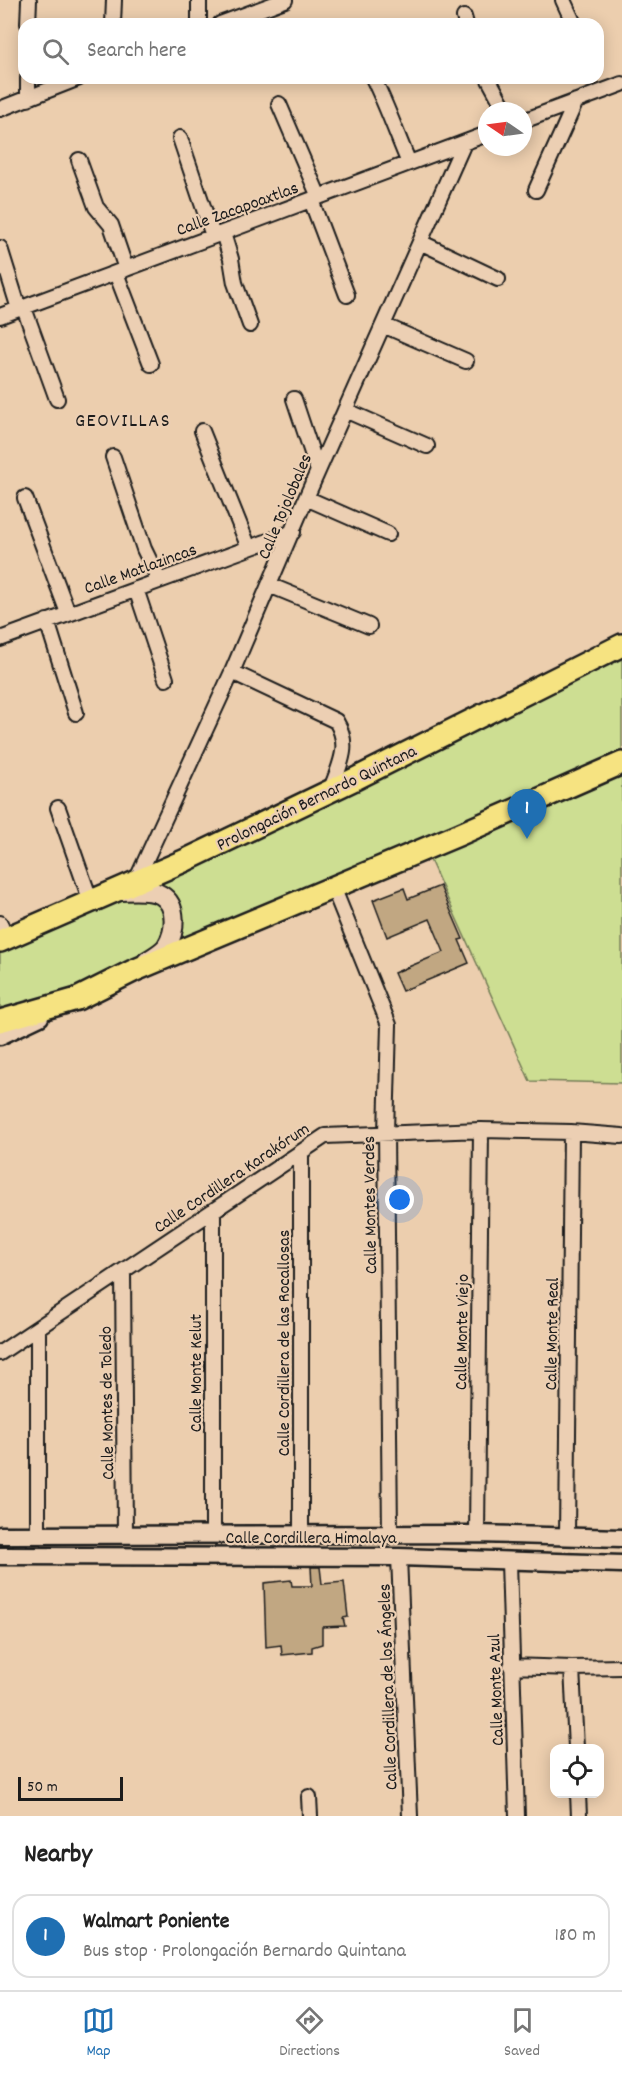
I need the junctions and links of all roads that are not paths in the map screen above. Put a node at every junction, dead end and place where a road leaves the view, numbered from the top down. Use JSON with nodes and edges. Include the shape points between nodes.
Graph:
{"nodes":[{"id":1,"x":28,"y":0,"type":"edge"},
{"id":2,"x":114,"y":0,"type":"edge"},
{"id":3,"x":200,"y":0,"type":"edge"},
{"id":4,"x":285,"y":0,"type":"edge"},
{"id":5,"x":563,"y":0,"type":"edge"},
{"id":6,"x":28,"y":18,"type":"edge"},
{"id":7,"x":113,"y":18,"type":"edge"},
{"id":8,"x":198,"y":18,"type":"edge"},
{"id":9,"x":236,"y":18,"type":"edge"},
{"id":10,"x":571,"y":18,"type":"edge"},
{"id":11,"x":28,"y":84,"type":"edge"},
{"id":12,"x":65,"y":84,"type":"edge"},
{"id":13,"x":376,"y":84,"type":"edge"},
{"id":14,"x":491,"y":84,"type":"edge"},
{"id":15,"x":600,"y":84,"type":"edge"},
{"id":16,"x":622,"y":84,"type":"edge"},
{"id":17,"x":28,"y":99,"type":"junction"},
{"id":18,"x":576,"y":101,"type":"junction"},
{"id":19,"x":502,"y":102,"type":"edge"},
{"id":20,"x":279,"y":104,"type":"dead end"},
{"id":21,"x":0,"y":109,"type":"edge"},
{"id":22,"x":532,"y":118,"type":"edge"},
{"id":23,"x":180,"y":138,"type":"dead end"},
{"id":24,"x":478,"y":138,"type":"edge"},
{"id":25,"x":464,"y":143,"type":"junction"},
{"id":26,"x":79,"y":160,"type":"dead end"},
{"id":27,"x":409,"y":163,"type":"junction"},
{"id":28,"x":536,"y":190,"type":"dead end"},
{"id":29,"x":315,"y":198,"type":"junction"},
{"id":30,"x":218,"y":235,"type":"junction"},
{"id":31,"x":420,"y":242,"type":"junction"},
{"id":32,"x":0,"y":248,"type":"edge"},
{"id":33,"x":121,"y":271,"type":"junction"},
{"id":34,"x":498,"y":279,"type":"dead end"},
{"id":35,"x":347,"y":295,"type":"dead end"},
{"id":36,"x":22,"y":308,"type":"junction"},
{"id":37,"x":0,"y":316,"type":"edge"},
{"id":38,"x":250,"y":325,"type":"dead end"},
{"id":39,"x":383,"y":325,"type":"junction"},
{"id":40,"x":466,"y":361,"type":"dead end"},
{"id":41,"x":151,"y":364,"type":"dead end"},
{"id":42,"x":57,"y":399,"type":"dead end"},
{"id":43,"x":294,"y":399,"type":"dead end"},
{"id":44,"x":345,"y":410,"type":"junction"},
{"id":45,"x":202,"y":431,"type":"dead end"},
{"id":46,"x":427,"y":446,"type":"dead end"},
{"id":47,"x":113,"y":457,"type":"dead end"},
{"id":48,"x":318,"y":471,"type":"junction"},
{"id":49,"x":25,"y":498,"type":"dead end"},
{"id":50,"x":306,"y":498,"type":"junction"},
{"id":51,"x":292,"y":532,"type":"junction"},
{"id":52,"x":388,"y":534,"type":"dead end"},
{"id":53,"x":249,"y":548,"type":"junction"},
{"id":54,"x":159,"y":580,"type":"junction"},
{"id":55,"x":269,"y":585,"type":"junction"},
{"id":56,"x":136,"y":589,"type":"junction"},
{"id":57,"x":68,"y":613,"type":"junction"},
{"id":58,"x":47,"y":621,"type":"junction"},
{"id":59,"x":369,"y":626,"type":"dead end"},
{"id":60,"x":0,"y":639,"type":"edge"},
{"id":61,"x":622,"y":645,"type":"edge"},
{"id":62,"x":232,"y":672,"type":"junction"},
{"id":63,"x":166,"y":680,"type":"dead end"},
{"id":64,"x":76,"y":713,"type":"dead end"},
{"id":65,"x":622,"y":764,"type":"edge"},
{"id":66,"x":331,"y":789,"type":"junction"},
{"id":67,"x":58,"y":808,"type":"dead end"},
{"id":68,"x":126,"y":887,"type":"junction"},
{"id":69,"x":333,"y":887,"type":"junction"},
{"id":70,"x":90,"y":902,"type":"junction"},
{"id":71,"x":1,"y":935,"type":"edge"},
{"id":72,"x":133,"y":971,"type":"junction"},
{"id":73,"x":77,"y":999,"type":"junction"},
{"id":74,"x":0,"y":1021,"type":"edge"},
{"id":75,"x":0,"y":1036,"type":"edge"},
{"id":76,"x":481,"y":1130,"type":"junction"},
{"id":77,"x":386,"y":1132,"type":"junction"},
{"id":78,"x":571,"y":1132,"type":"junction"},
{"id":79,"x":622,"y":1136,"type":"edge"},
{"id":80,"x":301,"y":1152,"type":"junction"},
{"id":81,"x":213,"y":1211,"type":"junction"},
{"id":82,"x":123,"y":1271,"type":"junction"},
{"id":83,"x":38,"y":1328,"type":"junction"},
{"id":84,"x":0,"y":1353,"type":"edge"},
{"id":85,"x":125,"y":1534,"type":"junction"},
{"id":86,"x":213,"y":1534,"type":"junction"},
{"id":87,"x":301,"y":1534,"type":"junction"},
{"id":88,"x":390,"y":1534,"type":"junction"},
{"id":89,"x":477,"y":1534,"type":"junction"},
{"id":90,"x":0,"y":1535,"type":"edge"},
{"id":91,"x":38,"y":1535,"type":"junction"},
{"id":92,"x":567,"y":1536,"type":"junction"},
{"id":93,"x":622,"y":1538,"type":"edge"},
{"id":94,"x":0,"y":1556,"type":"edge"},
{"id":95,"x":399,"y":1557,"type":"junction"},
{"id":96,"x":509,"y":1562,"type":"junction"},
{"id":97,"x":622,"y":1564,"type":"edge"},
{"id":98,"x":511,"y":1666,"type":"junction"},
{"id":99,"x":622,"y":1667,"type":"edge"},
{"id":100,"x":572,"y":1668,"type":"junction"},
{"id":101,"x":576,"y":1744,"type":"edge"},
{"id":102,"x":309,"y":1797,"type":"dead end"},
{"id":103,"x":578,"y":1798,"type":"edge"},
{"id":104,"x":310,"y":1816,"type":"edge"},
{"id":105,"x":410,"y":1816,"type":"edge"},
{"id":106,"x":517,"y":1816,"type":"edge"},
{"id":107,"x":579,"y":1816,"type":"edge"}],
"edges":[{"from":1,"to":6,"type":"street"},
{"from":2,"to":7,"type":"street"},
{"from":3,"to":8,"type":"street"},
{"from":4,"to":9,"type":"street"},
{"from":5,"to":10,"type":"street"},
{"from":11,"to":17,"type":"street"},
{"from":12,"to":17,"type":"street"},
{"from":13,"to":27,"type":"street"},
{"from":14,"to":19,"type":"street"},
{"from":15,"to":16,"type":"street"},
{"from":15,"to":18,"type":"street"},
{"from":17,"to":21,"type":"street"},
{"from":18,"to":22,"type":"street"},
{"from":18,"to":28,"type":"street"},
{"from":20,"to":29,"type":"street"},
{"from":23,"to":30,"type":"street"},
{"from":24,"to":25,"type":"street","name":"Calle Zacapoaxtlas"},
{"from":25,"to":27,"type":"street","name":"Calle Zacapoaxtlas"},
{"from":25,"to":31,"type":"street","name":"Calle Tojolobales"},
{"from":26,"to":33,"type":"street","via":[[96,207],[111,225]]},
{"from":27,"to":29,"type":"street","name":"Calle Zacapoaxtlas"},
{"from":29,"to":30,"type":"street","name":"Calle Zacapoaxtlas"},
{"from":29,"to":35,"type":"street"},
{"from":30,"to":33,"type":"street","name":"Calle Zacapoaxtlas"},
{"from":30,"to":38,"type":"street","via":[[231,259]]},
{"from":31,"to":34,"type":"street"},
{"from":31,"to":39,"type":"street","name":"Calle Tojolobales"},
{"from":32,"to":36,"type":"street"},
{"from":33,"to":36,"type":"street","name":"Calle Zacapoaxtlas"},
{"from":33,"to":41,"type":"street"},
{"from":36,"to":37,"type":"street","name":"Calle Zacapoaxtlas"},
{"from":36,"to":42,"type":"street"},
{"from":39,"to":40,"type":"street"},
{"from":39,"to":44,"type":"street","name":"Calle Tojolobales"},
{"from":43,"to":48,"type":"street"},
{"from":44,"to":46,"type":"street"},
{"from":44,"to":48,"type":"street","name":"Calle Tojolobales"},
{"from":45,"to":53,"type":"street"},
{"from":47,"to":54,"type":"street","via":[[144,549]]},
{"from":48,"to":50,"type":"street","name":"Calle Tojolobales"},
{"from":49,"to":57,"type":"street"},
{"from":50,"to":51,"type":"street","name":"Calle Tojolobales"},
{"from":50,"to":52,"type":"street"},
{"from":51,"to":53,"type":"street","name":"Calle Matlazincas"},
{"from":51,"to":55,"type":"street","name":"Calle Tojolobales"},
{"from":53,"to":54,"type":"street","name":"Calle Matlazincas"},
{"from":54,"to":56,"type":"street","name":"Calle Matlazincas"},
{"from":55,"to":59,"type":"street"},
{"from":55,"to":62,"type":"street","name":"Calle Tojolobales"},
{"from":56,"to":57,"type":"street","name":"Calle Matlazincas"},
{"from":56,"to":63,"type":"street"},
{"from":57,"to":58,"type":"street","name":"Calle Matlazincas"},
{"from":58,"to":60,"type":"street","name":"Calle Matlazincas"},
{"from":58,"to":64,"type":"street"},
{"from":61,"to":66,"type":"main road","name":"Prolongación Bernardo Quintana"},
{"from":62,"to":66,"type":"street","via":[[336,721],[345,746]]},
{"from":62,"to":68,"type":"street","name":"Calle Tojolobales"},
{"from":65,"to":69,"type":"main road"},
{"from":66,"to":68,"type":"main road","name":"Prolongación Bernardo Quintana"},
{"from":67,"to":70,"type":"street"},
{"from":68,"to":70,"type":"main road","name":"Prolongación Bernardo Quintana"},
{"from":68,"to":72,"type":"main road","via":[[154,892],[165,898],[172,909],[172,933],[167,945]]},
{"from":69,"to":72,"type":"main road"},
{"from":69,"to":77,"type":"street","name":"Calle Montes Verdes","via":[[389,1025]]},
{"from":70,"to":71,"type":"main road","name":"Prolongación Bernardo Quintana"},
{"from":72,"to":73,"type":"main road"},
{"from":73,"to":74,"type":"main road"},
{"from":73,"to":75,"type":"street"},
{"from":76,"to":77,"type":"street","name":"Calle Cordillera Karakórum"},
{"from":76,"to":78,"type":"street","name":"Calle Cordillera Karakórum"},
{"from":76,"to":89,"type":"street","name":"Calle Monte Viejo"},
{"from":77,"to":80,"type":"street","name":"Calle Cordillera Karakórum","via":[[325,1136]]},
{"from":77,"to":88,"type":"street","name":"Calle Montes Verdes"},
{"from":78,"to":79,"type":"street","name":"Calle Cordillera Karakórum"},
{"from":78,"to":92,"type":"street","name":"Calle Monte Real"},
{"from":80,"to":81,"type":"street","name":"Calle Cordillera Karakórum"},
{"from":80,"to":87,"type":"street","name":"Calle Cordillera de las Rocallosas"},
{"from":81,"to":82,"type":"street","name":"Calle Cordillera Karakórum"},
{"from":81,"to":86,"type":"street","name":"Calle Monte Kelut"},
{"from":82,"to":83,"type":"street","name":"Calle Cordillera Karakórum"},
{"from":82,"to":85,"type":"street","name":"Calle Montes de Toledo"},
{"from":83,"to":84,"type":"street","name":"Calle Cordillera Karakórum"},
{"from":83,"to":91,"type":"street"},
{"from":85,"to":86,"type":"street","name":"Calle Cordillera Himalaya"},
{"from":85,"to":91,"type":"street","name":"Calle Cordillera Himalaya"},
{"from":86,"to":87,"type":"street","name":"Calle Cordillera Himalaya"},
{"from":87,"to":88,"type":"street","name":"Calle Cordillera Himalaya"},
{"from":88,"to":89,"type":"street","name":"Calle Cordillera Himalaya"},
{"from":89,"to":92,"type":"street","name":"Calle Cordillera Himalaya"},
{"from":90,"to":91,"type":"street","name":"Calle Cordillera Himalaya"},
{"from":92,"to":93,"type":"street","name":"Calle Cordillera Himalaya"},
{"from":94,"to":95,"type":"street","name":"Calle Cordillera Himalaya"},
{"from":95,"to":96,"type":"street","name":"Calle Cordillera Himalaya"},
{"from":95,"to":105,"type":"street","name":"Calle Cordillera de los Ángeles"},
{"from":96,"to":97,"type":"street","name":"Calle Cordillera Himalaya"},
{"from":96,"to":98,"type":"street","name":"Calle Monte Azul"},
{"from":98,"to":100,"type":"street"},
{"from":98,"to":106,"type":"street","name":"Calle Monte Azul"},
{"from":99,"to":100,"type":"street"},
{"from":100,"to":101,"type":"street"},
{"from":102,"to":104,"type":"street"},
{"from":103,"to":107,"type":"street"}]}
